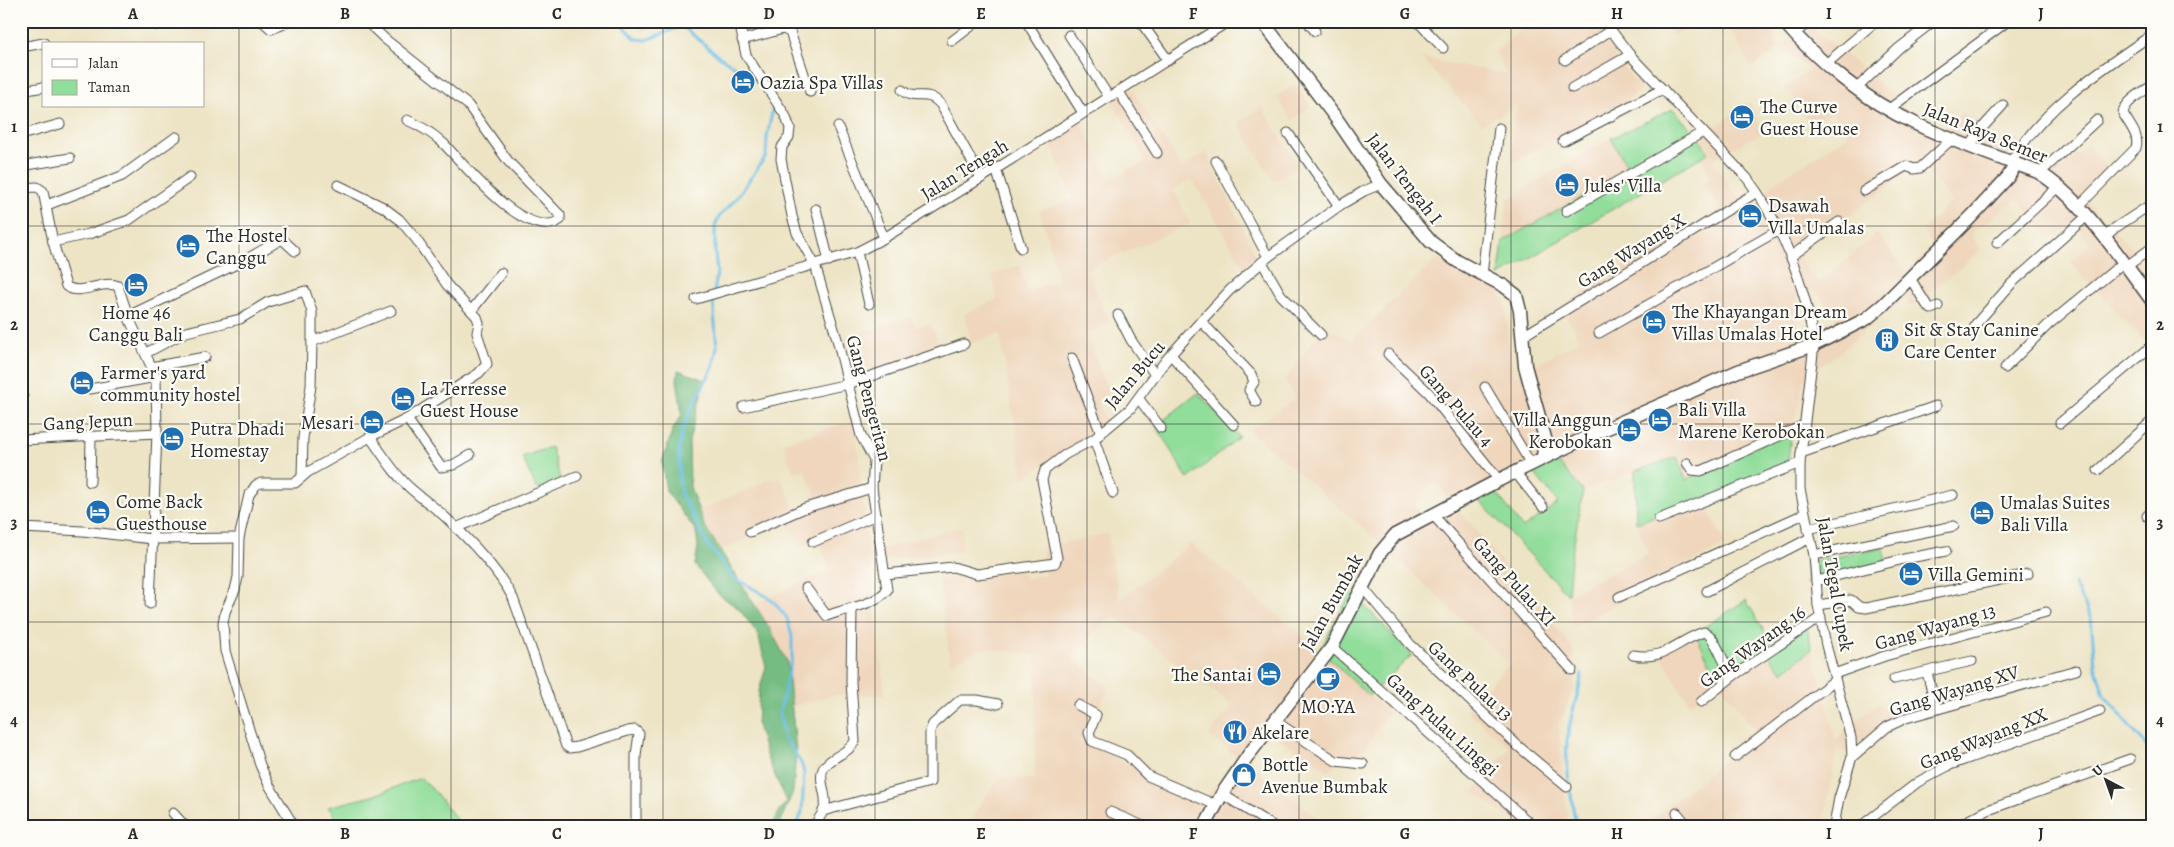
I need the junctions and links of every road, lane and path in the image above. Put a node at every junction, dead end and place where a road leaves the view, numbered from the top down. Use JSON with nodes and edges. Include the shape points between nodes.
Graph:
{"nodes":[{"id":1,"x":262,"y":21,"type":"edge"},
{"id":2,"x":366,"y":21,"type":"edge"},
{"id":3,"x":739,"y":21,"type":"edge"},
{"id":4,"x":978,"y":21,"type":"edge"},
{"id":5,"x":1026,"y":21,"type":"edge"},
{"id":6,"x":1140,"y":21,"type":"edge"},
{"id":7,"x":1229,"y":21,"type":"edge"},
{"id":8,"x":1262,"y":21,"type":"edge"},
{"id":9,"x":1307,"y":21,"type":"edge"},
{"id":10,"x":1416,"y":21,"type":"edge"},
{"id":11,"x":1604,"y":21,"type":"edge"},
{"id":12,"x":1783,"y":21,"type":"edge"},
{"id":13,"x":1810,"y":21,"type":"edge"},
{"id":14,"x":1876,"y":21,"type":"edge"},
{"id":15,"x":1934,"y":21,"type":"edge"},
{"id":16,"x":2008,"y":21,"type":"edge"},
{"id":17,"x":284,"y":24,"type":"dead end"},
{"id":18,"x":1611,"y":30,"type":"junction"},
{"id":19,"x":1315,"y":31,"type":"dead end"},
{"id":20,"x":1794,"y":34,"type":"junction"},
{"id":21,"x":2153,"y":34,"type":"edge"},
{"id":22,"x":1069,"y":35,"type":"dead end"},
{"id":23,"x":742,"y":40,"type":"junction"},
{"id":24,"x":952,"y":40,"type":"dead end"},
{"id":25,"x":42,"y":42,"type":"edge"},
{"id":26,"x":21,"y":47,"type":"edge"},
{"id":27,"x":1443,"y":48,"type":"dead end"},
{"id":28,"x":1626,"y":57,"type":"junction"},
{"id":29,"x":1168,"y":60,"type":"junction"},
{"id":30,"x":1565,"y":60,"type":"dead end"},
{"id":31,"x":1829,"y":62,"type":"junction"},
{"id":32,"x":2153,"y":85,"type":"edge"},
{"id":33,"x":42,"y":87,"type":"edge"},
{"id":34,"x":1572,"y":88,"type":"dead end"},
{"id":35,"x":1856,"y":88,"type":"junction"},
{"id":36,"x":1662,"y":89,"type":"junction"},
{"id":37,"x":902,"y":90,"type":"dead end"},
{"id":38,"x":21,"y":91,"type":"edge"},
{"id":39,"x":810,"y":92,"type":"dead end"},
{"id":40,"x":1119,"y":92,"type":"junction"},
{"id":41,"x":1109,"y":97,"type":"junction"},
{"id":42,"x":2003,"y":105,"type":"dead end"},
{"id":43,"x":1889,"y":110,"type":"junction"},
{"id":44,"x":1083,"y":113,"type":"junction"},
{"id":45,"x":407,"y":120,"type":"dead end"},
{"id":46,"x":2097,"y":120,"type":"dead end"},
{"id":47,"x":60,"y":124,"type":"dead end"},
{"id":48,"x":838,"y":127,"type":"dead end"},
{"id":49,"x":1498,"y":128,"type":"dead end"},
{"id":50,"x":1703,"y":132,"type":"junction"},
{"id":51,"x":1288,"y":133,"type":"dead end"},
{"id":52,"x":21,"y":135,"type":"edge"},
{"id":53,"x":176,"y":137,"type":"dead end"},
{"id":54,"x":1952,"y":139,"type":"junction"},
{"id":55,"x":1563,"y":141,"type":"dead end"},
{"id":56,"x":1970,"y":146,"type":"junction"},
{"id":57,"x":1157,"y":153,"type":"dead end"},
{"id":58,"x":70,"y":158,"type":"dead end"},
{"id":59,"x":1216,"y":161,"type":"dead end"},
{"id":60,"x":2013,"y":163,"type":"junction"},
{"id":61,"x":21,"y":166,"type":"edge"},
{"id":62,"x":996,"y":169,"type":"junction"},
{"id":63,"x":2040,"y":173,"type":"junction"},
{"id":64,"x":190,"y":177,"type":"dead end"},
{"id":65,"x":981,"y":178,"type":"junction"},
{"id":66,"x":1381,"y":184,"type":"junction"},
{"id":67,"x":338,"y":185,"type":"dead end"},
{"id":68,"x":2058,"y":186,"type":"junction"},
{"id":69,"x":21,"y":188,"type":"edge"},
{"id":70,"x":1864,"y":191,"type":"dead end"},
{"id":71,"x":1757,"y":192,"type":"junction"},
{"id":72,"x":2153,"y":203,"type":"edge"},
{"id":73,"x":47,"y":205,"type":"junction"},
{"id":74,"x":1339,"y":206,"type":"junction"},
{"id":75,"x":816,"y":209,"type":"dead end"},
{"id":76,"x":1566,"y":211,"type":"dead end"},
{"id":77,"x":2082,"y":212,"type":"junction"},
{"id":78,"x":1839,"y":222,"type":"dead end"},
{"id":79,"x":1779,"y":230,"type":"junction"},
{"id":80,"x":884,"y":238,"type":"junction"},
{"id":81,"x":2104,"y":238,"type":"junction"},
{"id":82,"x":53,"y":242,"type":"junction"},
{"id":83,"x":1997,"y":243,"type":"dead end"},
{"id":84,"x":2153,"y":247,"type":"edge"},
{"id":85,"x":1021,"y":248,"type":"dead end"},
{"id":86,"x":295,"y":251,"type":"dead end"},
{"id":87,"x":857,"y":252,"type":"junction"},
{"id":88,"x":1790,"y":257,"type":"junction"},
{"id":89,"x":1265,"y":259,"type":"junction"},
{"id":90,"x":829,"y":261,"type":"junction"},
{"id":91,"x":2126,"y":264,"type":"junction"},
{"id":92,"x":815,"y":266,"type":"junction"},
{"id":93,"x":501,"y":273,"type":"dead end"},
{"id":94,"x":1482,"y":275,"type":"junction"},
{"id":95,"x":1910,"y":278,"type":"junction"},
{"id":96,"x":696,"y":299,"type":"dead end"},
{"id":97,"x":2153,"y":302,"type":"edge"},
{"id":98,"x":869,"y":304,"type":"dead end"},
{"id":99,"x":1938,"y":306,"type":"dead end"},
{"id":100,"x":472,"y":310,"type":"junction"},
{"id":101,"x":391,"y":311,"type":"dead end"},
{"id":102,"x":1118,"y":315,"type":"dead end"},
{"id":103,"x":128,"y":316,"type":"junction"},
{"id":104,"x":1201,"y":321,"type":"junction"},
{"id":105,"x":1975,"y":325,"type":"dead end"},
{"id":106,"x":1599,"y":333,"type":"dead end"},
{"id":107,"x":1321,"y":335,"type":"dead end"},
{"id":108,"x":1522,"y":336,"type":"junction"},
{"id":109,"x":312,"y":342,"type":"junction"},
{"id":110,"x":964,"y":344,"type":"dead end"},
{"id":111,"x":1814,"y":345,"type":"junction"},
{"id":112,"x":2153,"y":346,"type":"edge"},
{"id":113,"x":146,"y":353,"type":"junction"},
{"id":114,"x":1388,"y":354,"type":"dead end"},
{"id":115,"x":1171,"y":355,"type":"junction"},
{"id":116,"x":205,"y":356,"type":"dead end"},
{"id":117,"x":1072,"y":358,"type":"dead end"},
{"id":118,"x":152,"y":367,"type":"junction"},
{"id":119,"x":2005,"y":368,"type":"dead end"},
{"id":120,"x":1155,"y":375,"type":"junction"},
{"id":121,"x":156,"y":377,"type":"junction"},
{"id":122,"x":848,"y":384,"type":"junction"},
{"id":123,"x":1485,"y":387,"type":"dead end"},
{"id":124,"x":90,"y":389,"type":"dead end"},
{"id":125,"x":1139,"y":399,"type":"junction"},
{"id":126,"x":1256,"y":402,"type":"dead end"},
{"id":127,"x":1936,"y":406,"type":"dead end"},
{"id":128,"x":743,"y":407,"type":"dead end"},
{"id":129,"x":407,"y":419,"type":"junction"},
{"id":130,"x":2153,"y":420,"type":"edge"},
{"id":131,"x":2060,"y":424,"type":"dead end"},
{"id":132,"x":1234,"y":425,"type":"dead end"},
{"id":133,"x":1804,"y":425,"type":"junction"},
{"id":134,"x":1161,"y":428,"type":"dead end"},
{"id":135,"x":157,"y":433,"type":"junction"},
{"id":136,"x":370,"y":437,"type":"junction"},
{"id":137,"x":1098,"y":437,"type":"junction"},
{"id":138,"x":91,"y":438,"type":"junction"},
{"id":139,"x":21,"y":440,"type":"edge"},
{"id":140,"x":470,"y":455,"type":"dead end"},
{"id":141,"x":1543,"y":457,"type":"junction"},
{"id":142,"x":1800,"y":458,"type":"junction"},
{"id":143,"x":1687,"y":463,"type":"dead end"},
{"id":144,"x":1531,"y":464,"type":"junction"},
{"id":145,"x":2098,"y":470,"type":"dead end"},
{"id":146,"x":1515,"y":472,"type":"junction"},
{"id":147,"x":577,"y":476,"type":"dead end"},
{"id":148,"x":302,"y":477,"type":"junction"},
{"id":149,"x":1499,"y":480,"type":"junction"},
{"id":150,"x":90,"y":482,"type":"dead end"},
{"id":151,"x":872,"y":488,"type":"junction"},
{"id":152,"x":1113,"y":492,"type":"dead end"},
{"id":153,"x":1953,"y":495,"type":"dead end"},
{"id":154,"x":1543,"y":507,"type":"dead end"},
{"id":155,"x":1804,"y":514,"type":"junction"},
{"id":156,"x":876,"y":515,"type":"junction"},
{"id":157,"x":1433,"y":515,"type":"junction"},
{"id":158,"x":1659,"y":519,"type":"dead end"},
{"id":159,"x":1954,"y":526,"type":"dead end"},
{"id":160,"x":21,"y":528,"type":"edge"},
{"id":161,"x":456,"y":528,"type":"junction"},
{"id":162,"x":750,"y":532,"type":"dead end"},
{"id":163,"x":1809,"y":533,"type":"junction"},
{"id":164,"x":239,"y":538,"type":"junction"},
{"id":165,"x":152,"y":539,"type":"junction"},
{"id":166,"x":813,"y":542,"type":"dead end"},
{"id":167,"x":1946,"y":551,"type":"dead end"},
{"id":168,"x":1814,"y":555,"type":"junction"},
{"id":169,"x":886,"y":574,"type":"junction"},
{"id":170,"x":2028,"y":574,"type":"dead end"},
{"id":171,"x":1816,"y":581,"type":"junction"},
{"id":172,"x":806,"y":588,"type":"dead end"},
{"id":173,"x":1363,"y":588,"type":"junction"},
{"id":174,"x":1707,"y":591,"type":"dead end"},
{"id":175,"x":1619,"y":597,"type":"dead end"},
{"id":176,"x":150,"y":604,"type":"dead end"},
{"id":177,"x":1818,"y":605,"type":"junction"},
{"id":178,"x":852,"y":608,"type":"junction"},
{"id":179,"x":2046,"y":612,"type":"dead end"},
{"id":180,"x":1821,"y":617,"type":"junction"},
{"id":181,"x":1332,"y":647,"type":"junction"},
{"id":182,"x":1633,"y":655,"type":"dead end"},
{"id":183,"x":1972,"y":661,"type":"dead end"},
{"id":184,"x":1572,"y":670,"type":"dead end"},
{"id":185,"x":2076,"y":670,"type":"dead end"},
{"id":186,"x":1927,"y":673,"type":"junction"},
{"id":187,"x":1733,"y":676,"type":"junction"},
{"id":188,"x":1835,"y":677,"type":"junction"},
{"id":189,"x":1894,"y":680,"type":"dead end"},
{"id":190,"x":1701,"y":702,"type":"dead end"},
{"id":191,"x":998,"y":704,"type":"dead end"},
{"id":192,"x":1078,"y":706,"type":"dead end"},
{"id":193,"x":1937,"y":709,"type":"junction"},
{"id":194,"x":2100,"y":711,"type":"dead end"},
{"id":195,"x":1275,"y":721,"type":"junction"},
{"id":196,"x":1735,"y":757,"type":"dead end"},
{"id":197,"x":1852,"y":757,"type":"junction"},
{"id":198,"x":2130,"y":759,"type":"dead end"},
{"id":199,"x":1363,"y":764,"type":"dead end"},
{"id":200,"x":1567,"y":787,"type":"dead end"},
{"id":201,"x":1219,"y":799,"type":"junction"},
{"id":202,"x":823,"y":811,"type":"junction"},
{"id":203,"x":1110,"y":812,"type":"dead end"},
{"id":204,"x":1677,"y":813,"type":"dead end"},
{"id":205,"x":173,"y":814,"type":"dead end"},
{"id":206,"x":185,"y":826,"type":"edge"},
{"id":207,"x":294,"y":826,"type":"edge"},
{"id":208,"x":636,"y":826,"type":"edge"},
{"id":209,"x":814,"y":826,"type":"edge"},
{"id":210,"x":1142,"y":826,"type":"edge"},
{"id":211,"x":1205,"y":826,"type":"edge"},
{"id":212,"x":1273,"y":826,"type":"edge"},
{"id":213,"x":1533,"y":826,"type":"edge"},
{"id":214,"x":1688,"y":826,"type":"edge"},
{"id":215,"x":1834,"y":826,"type":"edge"},
{"id":216,"x":1861,"y":826,"type":"edge"},
{"id":217,"x":1957,"y":826,"type":"edge"}],
"edges":[{"from":1,"to":17,"type":"street","via":[[271,29]]},
{"from":2,"to":45,"type":"street","via":[[385,40],[468,105],[508,161],[560,215],[560,220],[554,224],[539,224],[505,206],[429,131]]},
{"from":3,"to":23,"type":"street"},
{"from":4,"to":24,"type":"street"},
{"from":5,"to":44,"type":"street"},
{"from":6,"to":29,"type":"street"},
{"from":7,"to":29,"type":"street","name":"Jalan Tengah"},
{"from":8,"to":66,"type":"street","name":"Jalan Tengah I","via":[[1336,118]]},
{"from":9,"to":19,"type":"street"},
{"from":10,"to":27,"type":"street"},
{"from":11,"to":18,"type":"street","name":"Jalan Tegal Cupek"},
{"from":12,"to":20,"type":"street","name":"Jalan Raya Semer"},
{"from":13,"to":20,"type":"street"},
{"from":14,"to":31,"type":"street"},
{"from":15,"to":35,"type":"street"},
{"from":16,"to":43,"type":"street"},
{"from":18,"to":28,"type":"street","name":"Jalan Tegal Cupek"},
{"from":18,"to":30,"type":"street"},
{"from":20,"to":31,"type":"street","name":"Jalan Raya Semer"},
{"from":21,"to":60,"type":"street","via":[[2112,62],[2052,112],[2025,140]]},
{"from":22,"to":41,"type":"street"},
{"from":23,"to":39,"type":"street","via":[[783,29],[790,32]]},
{"from":23,"to":92,"type":"street","name":"Gang Pengeritan","via":[[746,55],[790,128],[781,159],[792,216]]},
{"from":25,"to":26,"type":"street"},
{"from":28,"to":34,"type":"street"},
{"from":28,"to":36,"type":"street","name":"Jalan Tegal Cupek"},
{"from":29,"to":40,"type":"street","name":"Jalan Tengah"},
{"from":31,"to":35,"type":"street","name":"Jalan Raya Semer"},
{"from":32,"to":77,"type":"street","via":[[2123,110],[2136,135],[2136,148]]},
{"from":33,"to":38,"type":"street"},
{"from":35,"to":43,"type":"street","name":"Jalan Raya Semer"},
{"from":36,"to":50,"type":"street","name":"Jalan Tegal Cupek"},
{"from":36,"to":55,"type":"street"},
{"from":37,"to":65,"type":"street","via":[[911,96],[935,97]]},
{"from":40,"to":41,"type":"street","name":"Jalan Tengah"},
{"from":40,"to":57,"type":"street"},
{"from":41,"to":44,"type":"street","name":"Jalan Tengah"},
{"from":42,"to":56,"type":"street"},
{"from":43,"to":54,"type":"street","name":"Jalan Raya Semer"},
{"from":44,"to":62,"type":"street","name":"Jalan Tengah"},
{"from":46,"to":63,"type":"street"},
{"from":47,"to":52,"type":"street"},
{"from":48,"to":80,"type":"street"},
{"from":49,"to":94,"type":"street"},
{"from":50,"to":71,"type":"street","name":"Jalan Tegal Cupek"},
{"from":50,"to":76,"type":"street"},
{"from":51,"to":74,"type":"street"},
{"from":53,"to":73,"type":"street","via":[[122,176]]},
{"from":54,"to":56,"type":"street","name":"Jalan Raya Semer"},
{"from":54,"to":70,"type":"street","via":[[1920,168],[1906,166]]},
{"from":56,"to":60,"type":"street","name":"Jalan Raya Semer"},
{"from":58,"to":61,"type":"street"},
{"from":59,"to":89,"type":"street"},
{"from":60,"to":63,"type":"street","name":"Jalan Raya Semer"},
{"from":60,"to":95,"type":"street","via":[[1998,188]]},
{"from":62,"to":65,"type":"street","name":"Jalan Tengah"},
{"from":62,"to":85,"type":"street"},
{"from":63,"to":68,"type":"street","name":"Jalan Raya Semer"},
{"from":64,"to":82,"type":"street","via":[[129,220]]},
{"from":65,"to":80,"type":"street","name":"Jalan Tengah"},
{"from":66,"to":74,"type":"street","name":"Jalan Bucu"},
{"from":66,"to":94,"type":"street","name":"Jalan Tengah I","via":[[1431,242]]},
{"from":67,"to":100,"type":"street","via":[[399,219],[447,285]]},
{"from":68,"to":77,"type":"street","name":"Jalan Raya Semer"},
{"from":68,"to":83,"type":"street"},
{"from":69,"to":73,"type":"street","via":[[40,188]]},
{"from":71,"to":79,"type":"street","name":"Jalan Tegal Cupek"},
{"from":71,"to":108,"type":"street","name":"Gang Wayang X"},
{"from":72,"to":81,"type":"street"},
{"from":73,"to":82,"type":"street"},
{"from":74,"to":89,"type":"street","name":"Jalan Bucu"},
{"from":75,"to":90,"type":"street"},
{"from":77,"to":81,"type":"street","name":"Jalan Raya Semer"},
{"from":77,"to":105,"type":"street"},
{"from":78,"to":88,"type":"street"},
{"from":79,"to":88,"type":"street","name":"Jalan Tegal Cupek"},
{"from":79,"to":106,"type":"street"},
{"from":80,"to":87,"type":"street","name":"Jalan Tengah"},
{"from":81,"to":91,"type":"street","name":"Jalan Raya Semer"},
{"from":82,"to":103,"type":"street","name":"Gang Jepun","via":[[69,288],[115,284]]},
{"from":84,"to":91,"type":"street"},
{"from":86,"to":103,"type":"street","via":[[282,238],[245,260]]},
{"from":87,"to":90,"type":"street","name":"Jalan Tengah"},
{"from":87,"to":98,"type":"street"},
{"from":88,"to":111,"type":"street","name":"Jalan Tegal Cupek","via":[[1812,326]]},
{"from":89,"to":104,"type":"street","name":"Jalan Bucu"},
{"from":89,"to":107,"type":"street","via":[[1281,295]]},
{"from":90,"to":92,"type":"street","name":"Jalan Tengah"},
{"from":91,"to":97,"type":"street","name":"Jalan Raya Semer"},
{"from":91,"to":119,"type":"street","via":[[2048,325]]},
{"from":92,"to":96,"type":"street","name":"Jalan Tengah"},
{"from":92,"to":122,"type":"street","name":"Gang Pengeritan"},
{"from":93,"to":100,"type":"street"},
{"from":94,"to":108,"type":"street","name":"Jalan Tengah I","via":[[1516,295]]},
{"from":95,"to":99,"type":"street","via":[[1928,307]]},
{"from":95,"to":111,"type":"street","via":[[1866,319]]},
{"from":100,"to":129,"type":"street","via":[[478,321],[477,333],[487,364],[479,373]]},
{"from":101,"to":109,"type":"street"},
{"from":102,"to":120,"type":"street"},
{"from":103,"to":113,"type":"street","name":"Gang Jepun"},
{"from":104,"to":115,"type":"street","name":"Jalan Bucu"},
{"from":104,"to":126,"type":"street","via":[[1251,374],[1254,382],[1249,390]]},
{"from":108,"to":141,"type":"street","name":"Jalan Tengah I","via":[[1529,386],[1545,438]]},
{"from":109,"to":113,"type":"street","via":[[312,312],[306,293],[302,291],[268,302],[240,319],[186,332]]},
{"from":109,"to":148,"type":"street"},
{"from":110,"to":122,"type":"street"},
{"from":111,"to":133,"type":"street","name":"Jalan Tegal Cupek"},
{"from":111,"to":141,"type":"street","via":[[1738,371]]},
{"from":112,"to":131,"type":"street"},
{"from":113,"to":118,"type":"street","name":"Gang Jepun"},
{"from":114,"to":149,"type":"street","name":"Gang Pulau 4","via":[[1429,393]]},
{"from":115,"to":120,"type":"street","name":"Jalan Bucu"},
{"from":115,"to":132,"type":"street"},
{"from":116,"to":118,"type":"street"},
{"from":117,"to":137,"type":"street"},
{"from":118,"to":121,"type":"street","name":"Gang Jepun"},
{"from":120,"to":125,"type":"street","name":"Jalan Bucu"},
{"from":121,"to":124,"type":"street"},
{"from":121,"to":135,"type":"street","name":"Gang Jepun"},
{"from":122,"to":128,"type":"street"},
{"from":122,"to":151,"type":"street","name":"Gang Pengeritan","via":[[861,436],[874,460]]},
{"from":123,"to":144,"type":"street"},
{"from":125,"to":134,"type":"street"},
{"from":125,"to":137,"type":"street","name":"Jalan Bucu"},
{"from":127,"to":142,"type":"street"},
{"from":129,"to":136,"type":"street"},
{"from":129,"to":140,"type":"street","via":[[441,467],[453,465]]},
{"from":130,"to":145,"type":"street"},
{"from":133,"to":142,"type":"street","name":"Jalan Tegal Cupek"},
{"from":133,"to":143,"type":"street","via":[[1701,471],[1692,470]]},
{"from":135,"to":138,"type":"street","name":"Gang Jepun"},
{"from":135,"to":165,"type":"street","name":"Gang Jepun"},
{"from":136,"to":148,"type":"street"},
{"from":136,"to":161,"type":"street","via":[[410,488]]},
{"from":137,"to":152,"type":"street"},
{"from":137,"to":169,"type":"street","name":"Jalan Bucu","via":[[1050,464],[1042,475],[1057,558],[1055,563],[977,574],[953,567]]},
{"from":138,"to":139,"type":"street","name":"Gang Jepun"},
{"from":138,"to":150,"type":"street"},
{"from":141,"to":144,"type":"street","name":"Jalan Bumbak"},
{"from":142,"to":155,"type":"street","name":"Jalan Tegal Cupek"},
{"from":142,"to":158,"type":"street"},
{"from":144,"to":146,"type":"street","name":"Jalan Bumbak"},
{"from":146,"to":149,"type":"street","name":"Jalan Bumbak"},
{"from":146,"to":154,"type":"street"},
{"from":147,"to":161,"type":"street"},
{"from":148,"to":164,"type":"street","via":[[291,484],[256,485],[249,495]]},
{"from":149,"to":157,"type":"street","name":"Jalan Bumbak"},
{"from":151,"to":156,"type":"street","name":"Gang Pengeritan"},
{"from":151,"to":162,"type":"street","via":[[806,508]]},
{"from":153,"to":163,"type":"street"},
{"from":155,"to":163,"type":"street","name":"Jalan Tegal Cupek"},
{"from":155,"to":175,"type":"street"},
{"from":156,"to":166,"type":"street"},
{"from":156,"to":169,"type":"street","name":"Gang Pengeritan"},
{"from":157,"to":173,"type":"street","name":"Jalan Bumbak","via":[[1408,527],[1388,542]]},
{"from":157,"to":184,"type":"street","name":"Gang Pulau XI"},
{"from":159,"to":168,"type":"street"},
{"from":160,"to":165,"type":"street"},
{"from":161,"to":208,"type":"street","via":[[487,561],[513,598],[566,746],[577,747],[628,731],[635,730],[639,734]]},
{"from":163,"to":168,"type":"street","name":"Jalan Tegal Cupek"},
{"from":163,"to":174,"type":"street"},
{"from":164,"to":165,"type":"street"},
{"from":164,"to":207,"type":"street","via":[[238,576],[223,623],[225,651],[260,765]]},
{"from":165,"to":176,"type":"street","name":"Gang Jepun"},
{"from":167,"to":171,"type":"street"},
{"from":168,"to":171,"type":"street","name":"Jalan Tegal Cupek"},
{"from":169,"to":178,"type":"street","name":"Gang Pengeritan","via":[[885,593]]},
{"from":170,"to":177,"type":"street","via":[[1866,608],[1859,607],[1852,600]]},
{"from":171,"to":177,"type":"street","name":"Jalan Tegal Cupek"},
{"from":172,"to":178,"type":"street","name":"Gang Pengeritan","via":[[826,615]]},
{"from":173,"to":181,"type":"street","name":"Jalan Bumbak"},
{"from":173,"to":200,"type":"street","name":"Gang Pulau 13","via":[[1416,650],[1518,746]]},
{"from":177,"to":180,"type":"street","name":"Jalan Tegal Cupek"},
{"from":178,"to":202,"type":"street","via":[[851,682],[855,741],[833,758],[821,774],[826,803]]},
{"from":179,"to":188,"type":"street","name":"Gang Wayang 13","via":[[1885,656]]},
{"from":180,"to":187,"type":"street","name":"Gang Wayang 16"},
{"from":180,"to":188,"type":"street","name":"Jalan Tegal Cupek"},
{"from":181,"to":195,"type":"street","name":"Jalan Bumbak"},
{"from":181,"to":213,"type":"street","name":"Gang Pulau Linggi"},
{"from":182,"to":187,"type":"street","via":[[1648,658],[1704,632],[1709,633]]},
{"from":183,"to":186,"type":"street"},
{"from":185,"to":193,"type":"street","name":"Gang Wayang XV"},
{"from":186,"to":189,"type":"street"},
{"from":186,"to":193,"type":"street"},
{"from":187,"to":190,"type":"street","name":"Gang Wayang 16"},
{"from":188,"to":196,"type":"street"},
{"from":188,"to":197,"type":"street","name":"Jalan Tegal Cupek","via":[[1851,738]]},
{"from":191,"to":202,"type":"street","via":[[960,700],[933,724],[930,731],[930,782]]},
{"from":192,"to":201,"type":"street","via":[[1096,715],[1089,733],[1092,741],[1127,755],[1148,776]]},
{"from":193,"to":197,"type":"street","name":"Gang Wayang XV","via":[[1896,722]]},
{"from":194,"to":216,"type":"street","name":"Gang Wayang XX","via":[[1950,765],[1918,782]]},
{"from":195,"to":199,"type":"street","via":[[1336,761]]},
{"from":195,"to":201,"type":"street","name":"Jalan Bumbak"},
{"from":197,"to":215,"type":"street","name":"Jalan Tegal Cupek"},
{"from":198,"to":217,"type":"street","via":[[1988,810]]},
{"from":201,"to":211,"type":"street","name":"Jalan Bumbak"},
{"from":201,"to":212,"type":"street"},
{"from":202,"to":209,"type":"street"},
{"from":203,"to":210,"type":"street"},
{"from":204,"to":214,"type":"street"},
{"from":205,"to":206,"type":"street"}]}
